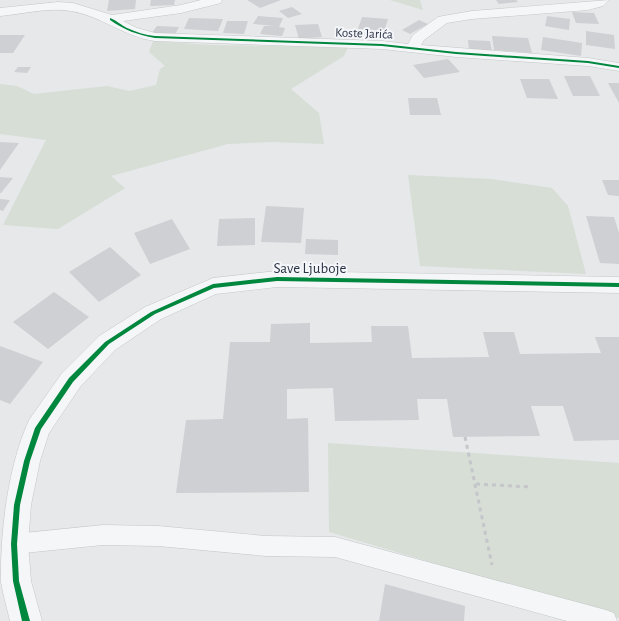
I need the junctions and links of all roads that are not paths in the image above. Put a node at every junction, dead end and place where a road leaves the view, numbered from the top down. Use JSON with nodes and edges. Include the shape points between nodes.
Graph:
{"nodes":[{"id":1,"x":216,"y":0,"type":"edge"},
{"id":2,"x":603,"y":0,"type":"edge"},
{"id":3,"x":0,"y":12,"type":"edge"},
{"id":4,"x":111,"y":19,"type":"junction"},
{"id":5,"x":412,"y":47,"type":"junction"},
{"id":6,"x":619,"y":67,"type":"edge"},
{"id":7,"x":619,"y":285,"type":"edge"},
{"id":8,"x":14,"y":544,"type":"junction"},
{"id":9,"x":26,"y":621,"type":"edge"},
{"id":10,"x":606,"y":621,"type":"edge"}],
"edges":[{"from":1,"to":4,"type":"street","name":"Koste Jarića","via":[[181,9]]},
{"from":2,"to":5,"type":"street","via":[[588,6],[472,15],[443,20],[418,38]]},
{"from":3,"to":4,"type":"street","name":"Koste Jarića","via":[[58,6],[73,7]]},
{"from":4,"to":5,"type":"street","name":"Koste Jarića","via":[[136,34],[155,37]]},
{"from":5,"to":6,"type":"street","name":"Koste Jarića"},
{"from":7,"to":8,"type":"street","name":"Save Ljuboje","via":[[277,279],[213,286],[154,313],[107,343],[71,380],[38,428],[17,505]]},
{"from":8,"to":9,"type":"street","name":"Save Ljuboje","via":[[16,582]]},
{"from":8,"to":10,"type":"lane","via":[[103,535],[158,536],[266,546],[335,547]]}]}
